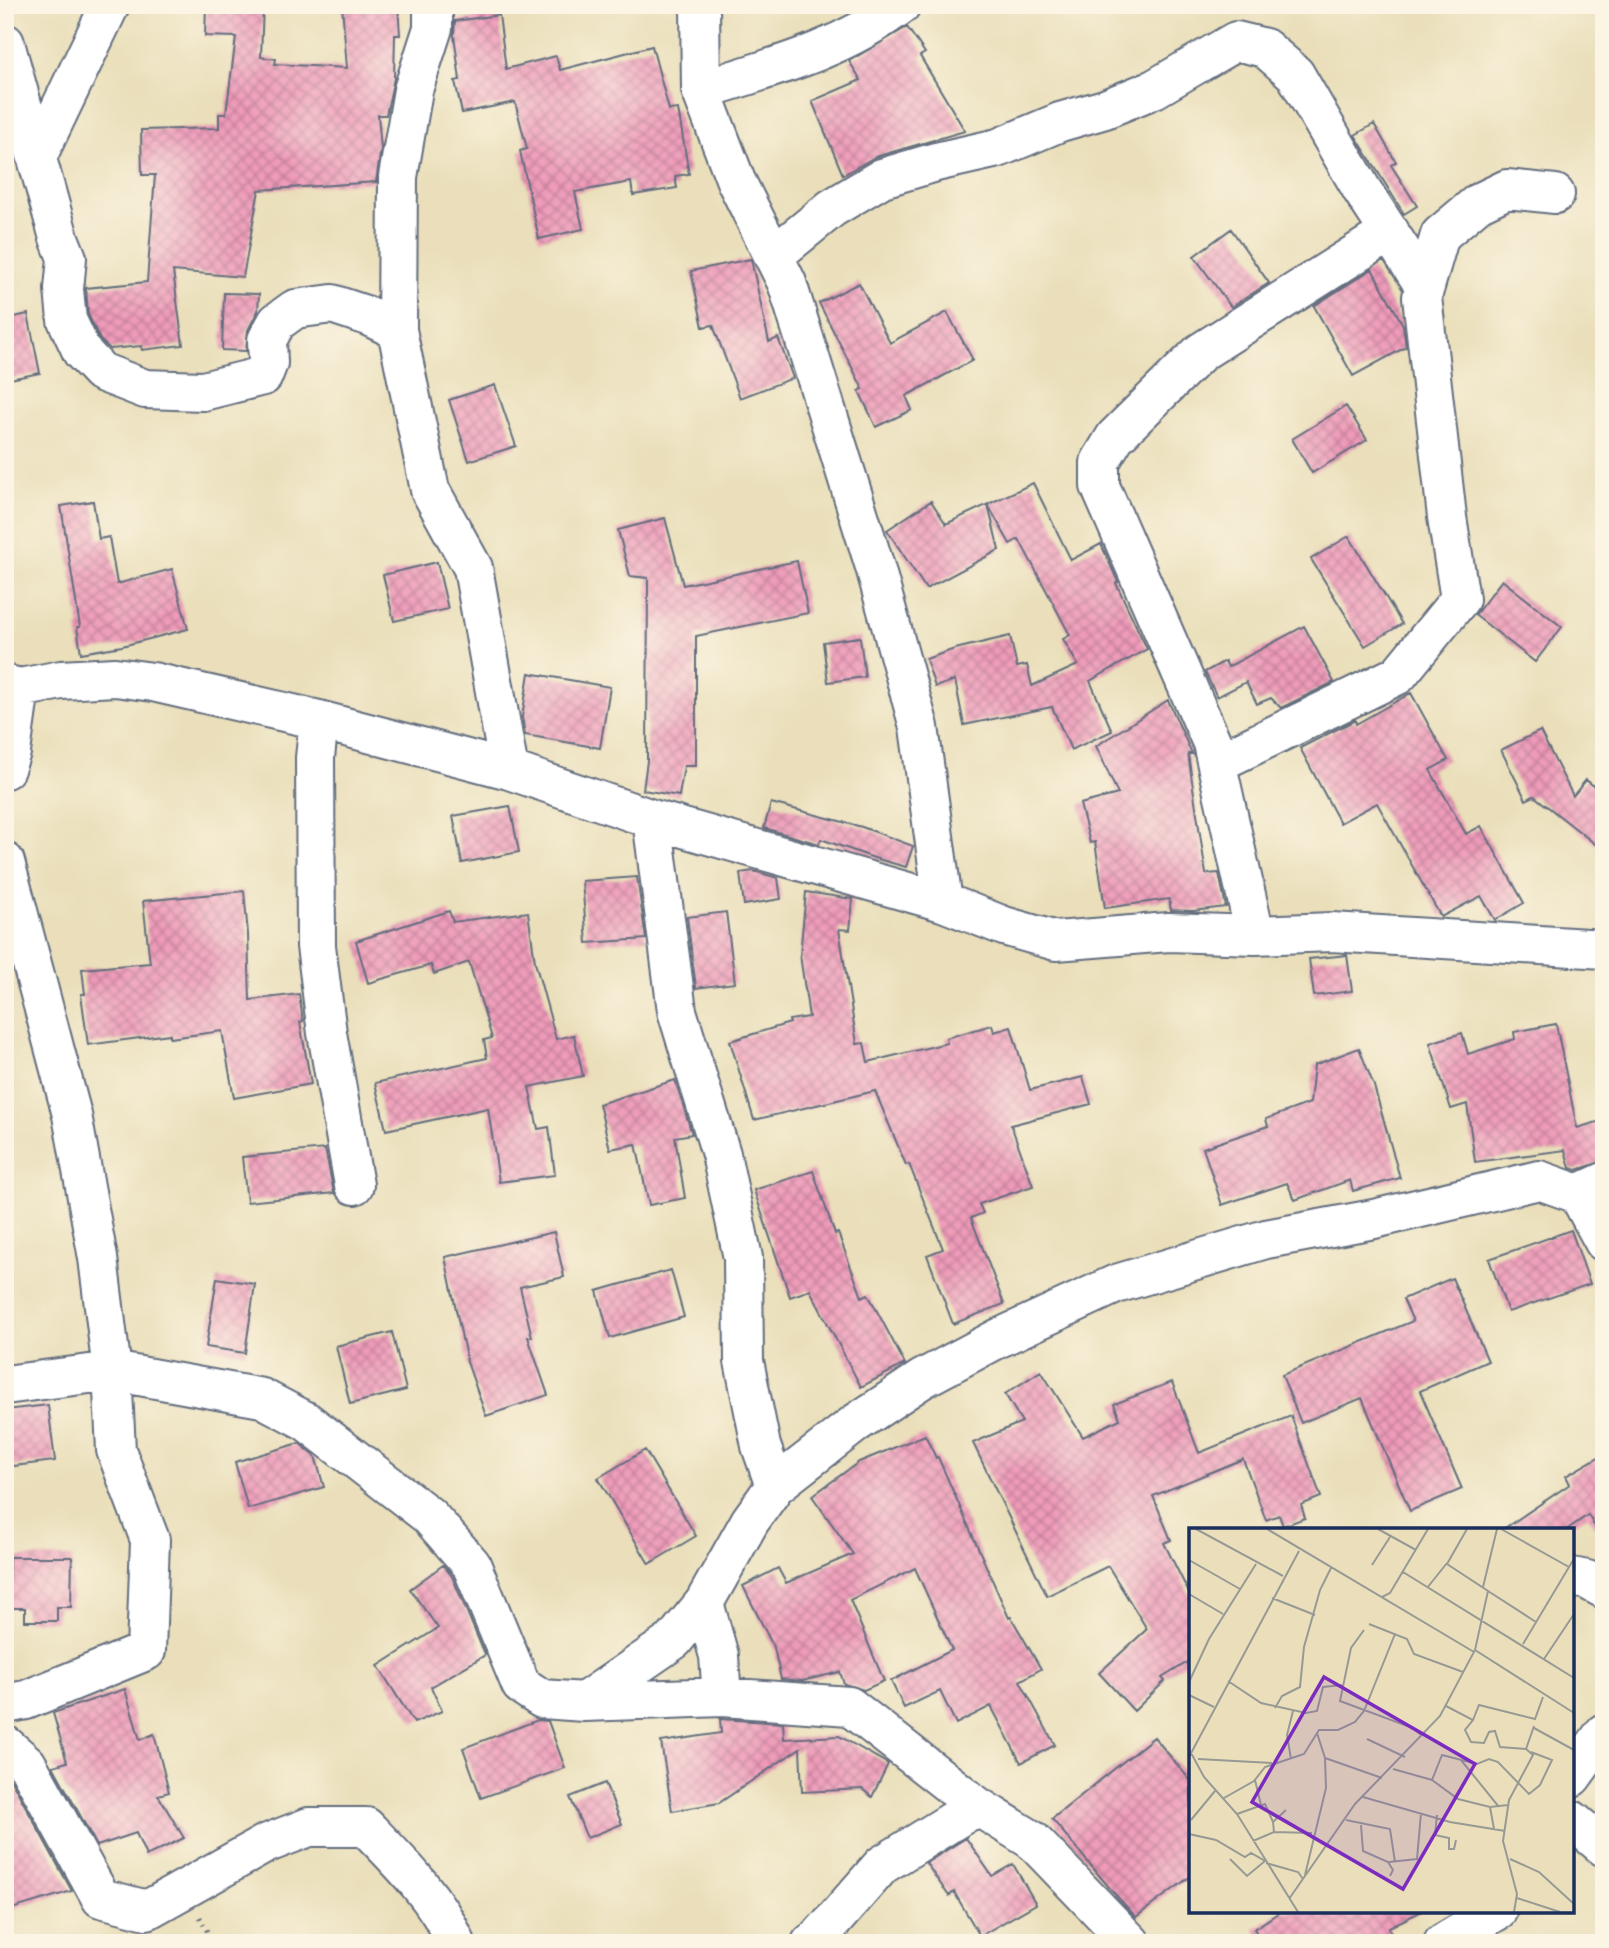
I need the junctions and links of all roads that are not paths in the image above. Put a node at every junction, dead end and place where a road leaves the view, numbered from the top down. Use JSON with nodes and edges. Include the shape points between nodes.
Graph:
{"nodes":[{"id":1,"x":110,"y":5,"type":"edge"},
{"id":2,"x":433,"y":5,"type":"edge"},
{"id":3,"x":700,"y":5,"type":"edge"},
{"id":4,"x":901,"y":5,"type":"edge"},
{"id":5,"x":5,"y":43,"type":"edge"},
{"id":6,"x":701,"y":90,"type":"junction"},
{"id":7,"x":37,"y":157,"type":"junction"},
{"id":8,"x":1555,"y":194,"type":"dead end"},
{"id":9,"x":1390,"y":232,"type":"junction"},
{"id":10,"x":774,"y":256,"type":"junction"},
{"id":11,"x":1425,"y":287,"type":"junction"},
{"id":12,"x":397,"y":330,"type":"junction"},
{"id":13,"x":12,"y":686,"type":"edge"},
{"id":14,"x":319,"y":720,"type":"junction"},
{"id":15,"x":1217,"y":763,"type":"junction"},
{"id":16,"x":5,"y":769,"type":"edge"},
{"id":17,"x":509,"y":770,"type":"junction"},
{"id":18,"x":652,"y":818,"type":"junction"},
{"id":19,"x":5,"y":862,"type":"edge"},
{"id":20,"x":943,"y":902,"type":"junction"},
{"id":21,"x":1255,"y":935,"type":"junction"},
{"id":22,"x":1604,"y":949,"type":"edge"},
{"id":23,"x":354,"y":1185,"type":"dead end"},
{"id":24,"x":1591,"y":1188,"type":"edge"},
{"id":25,"x":1604,"y":1242,"type":"edge"},
{"id":26,"x":112,"y":1371,"type":"junction"},
{"id":27,"x":5,"y":1384,"type":"edge"},
{"id":28,"x":775,"y":1486,"type":"junction"},
{"id":29,"x":1574,"y":1577,"type":"edge"},
{"id":30,"x":1604,"y":1589,"type":"edge"},
{"id":31,"x":704,"y":1603,"type":"junction"},
{"id":32,"x":722,"y":1697,"type":"junction"},
{"id":33,"x":584,"y":1702,"type":"junction"},
{"id":34,"x":5,"y":1704,"type":"edge"},
{"id":35,"x":1604,"y":1733,"type":"edge"},
{"id":36,"x":5,"y":1745,"type":"edge"},
{"id":37,"x":1574,"y":1774,"type":"edge"},
{"id":38,"x":977,"y":1806,"type":"junction"},
{"id":39,"x":1087,"y":1896,"type":"junction"},
{"id":40,"x":1494,"y":1913,"type":"edge"},
{"id":41,"x":456,"y":1943,"type":"edge"},
{"id":42,"x":811,"y":1943,"type":"edge"},
{"id":43,"x":1106,"y":1943,"type":"edge"},
{"id":44,"x":1130,"y":1943,"type":"edge"},
{"id":45,"x":1443,"y":1943,"type":"edge"}],
"edges":[{"from":1,"to":7,"type":"street"},
{"from":2,"to":12,"type":"street","via":[[433,28],[413,90],[398,177]]},
{"from":3,"to":6,"type":"street"},
{"from":4,"to":6,"type":"street","via":[[859,34],[827,48]]},
{"from":5,"to":7,"type":"street"},
{"from":6,"to":10,"type":"street","via":[[736,181]]},
{"from":7,"to":12,"type":"street","via":[[67,258],[67,320],[82,352],[101,372],[145,389],[203,391],[263,376],[268,340],[277,322],[295,309],[332,304]]},
{"from":8,"to":11,"type":"street","via":[[1507,189],[1478,203],[1440,235]]},
{"from":9,"to":10,"type":"street","via":[[1295,74],[1265,48],[1236,41],[1154,89],[1105,109],[998,148],[882,178],[832,208]]},
{"from":9,"to":11,"type":"street"},
{"from":9,"to":15,"type":"street","via":[[1201,352],[1115,437],[1100,462],[1100,485]]},
{"from":10,"to":20,"type":"street","via":[[822,390],[919,727]]},
{"from":11,"to":15,"type":"street","via":[[1422,297],[1460,599],[1398,675]]},
{"from":12,"to":17,"type":"street","via":[[430,490],[473,568]]},
{"from":13,"to":14,"type":"street","via":[[115,677]]},
{"from":13,"to":16,"type":"street","via":[[12,752]]},
{"from":14,"to":17,"type":"street"},
{"from":14,"to":23,"type":"street","via":[[316,946]]},
{"from":15,"to":21,"type":"street"},
{"from":17,"to":18,"type":"street"},
{"from":18,"to":20,"type":"street"},
{"from":18,"to":28,"type":"street","via":[[677,1011],[721,1154],[743,1258],[744,1362],[761,1446]]},
{"from":19,"to":26,"type":"street","via":[[72,1115]]},
{"from":20,"to":21,"type":"street","via":[[1056,941],[1169,932]]},
{"from":21,"to":22,"type":"street","via":[[1332,932]]},
{"from":24,"to":25,"type":"street"},
{"from":24,"to":28,"type":"street","via":[[1539,1180],[1374,1219],[1266,1238],[1116,1284],[1061,1307],[922,1379]]},
{"from":26,"to":27,"type":"street"},
{"from":26,"to":33,"type":"street","via":[[262,1398],[306,1421],[429,1516],[471,1564],[521,1685],[542,1699]]},
{"from":26,"to":34,"type":"street","via":[[116,1450],[150,1540],[146,1651],[26,1700]]},
{"from":28,"to":31,"type":"street"},
{"from":29,"to":30,"type":"street"},
{"from":31,"to":32,"type":"street","via":[[719,1656]]},
{"from":31,"to":33,"type":"street","via":[[674,1640]]},
{"from":32,"to":33,"type":"street"},
{"from":32,"to":38,"type":"street","via":[[849,1706]]},
{"from":35,"to":37,"type":"street"},
{"from":36,"to":41,"type":"street","via":[[27,1764],[102,1898],[147,1910],[265,1844],[310,1827],[366,1827],[415,1878]]},
{"from":38,"to":39,"type":"street","via":[[1032,1840]]},
{"from":38,"to":42,"type":"street","via":[[882,1865]]},
{"from":39,"to":43,"type":"street"},
{"from":39,"to":44,"type":"street"},
{"from":40,"to":45,"type":"street"}]}
